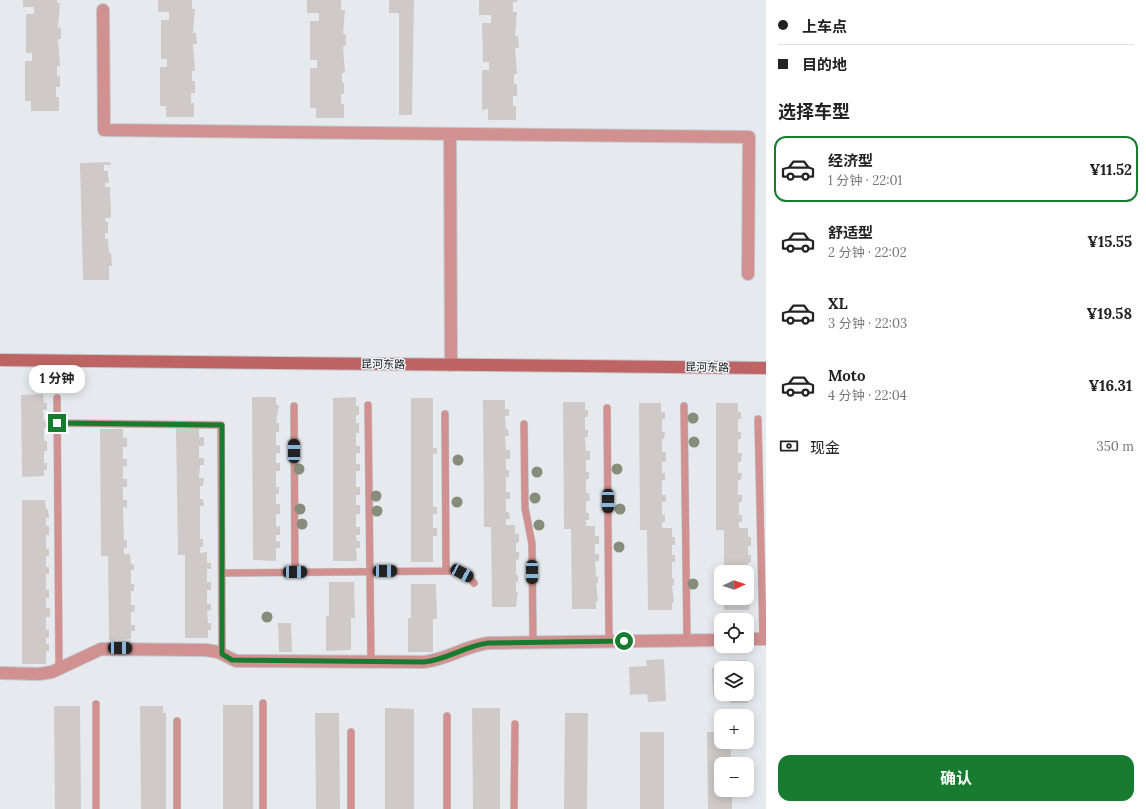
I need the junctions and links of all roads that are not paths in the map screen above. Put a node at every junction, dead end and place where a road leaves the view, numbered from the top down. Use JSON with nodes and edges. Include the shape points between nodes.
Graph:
{"nodes":[{"id":1,"x":103,"y":10,"type":"dead end"},
{"id":2,"x":450,"y":134,"type":"junction"},
{"id":3,"x":748,"y":274,"type":"dead end"},
{"id":4,"x":0,"y":360,"type":"edge"},
{"id":5,"x":451,"y":365,"type":"junction"},
{"id":6,"x":766,"y":368,"type":"edge"},
{"id":7,"x":57,"y":398,"type":"dead end"},
{"id":8,"x":368,"y":405,"type":"dead end"},
{"id":9,"x":294,"y":406,"type":"dead end"},
{"id":10,"x":684,"y":406,"type":"dead end"},
{"id":11,"x":607,"y":408,"type":"dead end"},
{"id":12,"x":445,"y":414,"type":"dead end"},
{"id":13,"x":758,"y":419,"type":"dead end"},
{"id":14,"x":57,"y":423,"type":"junction"},
{"id":15,"x":524,"y":424,"type":"dead end"},
{"id":16,"x":446,"y":570,"type":"junction"},
{"id":17,"x":370,"y":571,"type":"junction"},
{"id":18,"x":295,"y":572,"type":"junction"},
{"id":19,"x":222,"y":573,"type":"junction"},
{"id":20,"x":474,"y":583,"type":"dead end"},
{"id":21,"x":764,"y":639,"type":"edge"},
{"id":22,"x":687,"y":640,"type":"junction"},
{"id":23,"x":714,"y":640,"type":"edge"},
{"id":24,"x":608,"y":641,"type":"junction"},
{"id":25,"x":533,"y":642,"type":"junction"},
{"id":26,"x":222,"y":654,"type":"junction"},
{"id":27,"x":371,"y":662,"type":"junction"},
{"id":28,"x":59,"y":668,"type":"junction"},
{"id":29,"x":0,"y":673,"type":"edge"},
{"id":30,"x":263,"y":702,"type":"dead end"},
{"id":31,"x":96,"y":704,"type":"dead end"},
{"id":32,"x":447,"y":716,"type":"dead end"},
{"id":33,"x":177,"y":721,"type":"dead end"},
{"id":34,"x":515,"y":724,"type":"dead end"},
{"id":35,"x":351,"y":732,"type":"dead end"},
{"id":36,"x":96,"y":809,"type":"edge"},
{"id":37,"x":177,"y":809,"type":"edge"},
{"id":38,"x":263,"y":809,"type":"edge"},
{"id":39,"x":351,"y":809,"type":"edge"},
{"id":40,"x":447,"y":809,"type":"edge"},
{"id":41,"x":514,"y":809,"type":"edge"}],
"edges":[{"from":1,"to":2,"type":"street","via":[[104,130]]},
{"from":2,"to":3,"type":"street","via":[[748,137]]},
{"from":2,"to":5,"type":"street"},
{"from":4,"to":5,"type":"street","name":"昆河东路"},
{"from":5,"to":6,"type":"street","name":"昆河东路"},
{"from":7,"to":14,"type":"lane"},
{"from":8,"to":17,"type":"lane"},
{"from":9,"to":18,"type":"lane"},
{"from":10,"to":22,"type":"lane"},
{"from":11,"to":24,"type":"lane"},
{"from":12,"to":16,"type":"lane"},
{"from":13,"to":21,"type":"lane"},
{"from":14,"to":19,"type":"lane","via":[[222,425]]},
{"from":14,"to":28,"type":"lane"},
{"from":15,"to":25,"type":"lane","via":[[525,508],[532,544]]},
{"from":16,"to":17,"type":"lane"},
{"from":16,"to":20,"type":"lane","via":[[462,573]]},
{"from":17,"to":18,"type":"lane"},
{"from":17,"to":27,"type":"lane"},
{"from":18,"to":19,"type":"lane"},
{"from":19,"to":26,"type":"lane"},
{"from":22,"to":23,"type":"street"},
{"from":22,"to":24,"type":"street"},
{"from":24,"to":25,"type":"street"},
{"from":25,"to":27,"type":"street","via":[[479,644],[429,662]]},
{"from":26,"to":27,"type":"street","via":[[236,661]]},
{"from":26,"to":28,"type":"street","via":[[206,650],[106,648]]},
{"from":28,"to":29,"type":"street","via":[[39,674]]},
{"from":30,"to":38,"type":"lane"},
{"from":31,"to":36,"type":"lane"},
{"from":32,"to":40,"type":"lane"},
{"from":33,"to":37,"type":"lane"},
{"from":34,"to":41,"type":"lane"},
{"from":35,"to":39,"type":"lane"}]}
